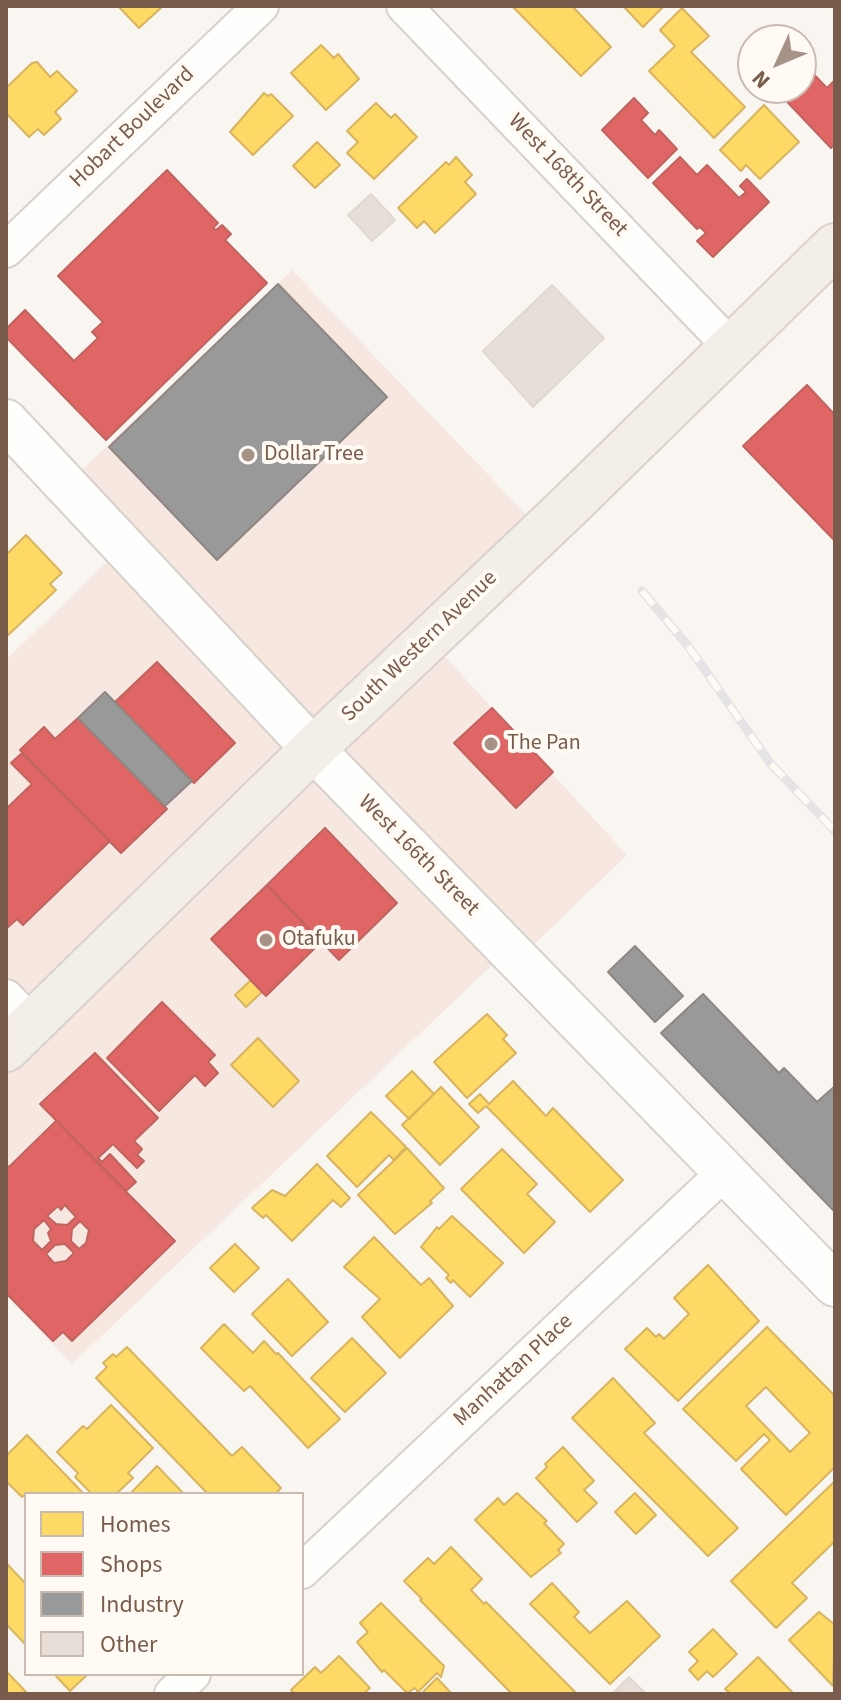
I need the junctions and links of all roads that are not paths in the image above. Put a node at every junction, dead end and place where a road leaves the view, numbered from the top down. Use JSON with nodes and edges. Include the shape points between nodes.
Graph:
{"nodes":[{"id":1,"x":261,"y":6,"type":"edge"},
{"id":2,"x":404,"y":6,"type":"edge"},
{"id":3,"x":835,"y":246,"type":"edge"},
{"id":4,"x":6,"y":250,"type":"edge"},
{"id":5,"x":730,"y":346,"type":"junction"},
{"id":6,"x":6,"y":421,"type":"edge"},
{"id":7,"x":313,"y":749,"type":"junction"},
{"id":8,"x":15,"y":1023,"type":"edge"},
{"id":9,"x":726,"y":1171,"type":"junction"},
{"id":10,"x":835,"y":1285,"type":"edge"},
{"id":11,"x":304,"y":1569,"type":"edge"},
{"id":12,"x":191,"y":1676,"type":"edge"},
{"id":13,"x":172,"y":1694,"type":"edge"}],
"edges":[{"from":1,"to":4,"type":"street","name":"Hobart Boulevard"},
{"from":2,"to":5,"type":"street","name":"West 168th Street"},
{"from":3,"to":5,"type":"main road","name":"South Western Avenue"},
{"from":5,"to":7,"type":"main road","name":"South Western Avenue"},
{"from":6,"to":7,"type":"street","name":"West 166th Street"},
{"from":7,"to":8,"type":"main road","name":"South Western Avenue"},
{"from":7,"to":9,"type":"street","name":"West 166th Street"},
{"from":9,"to":10,"type":"street","name":"West 166th Street"},
{"from":9,"to":11,"type":"street","name":"Manhattan Place"},
{"from":12,"to":13,"type":"street"}]}
